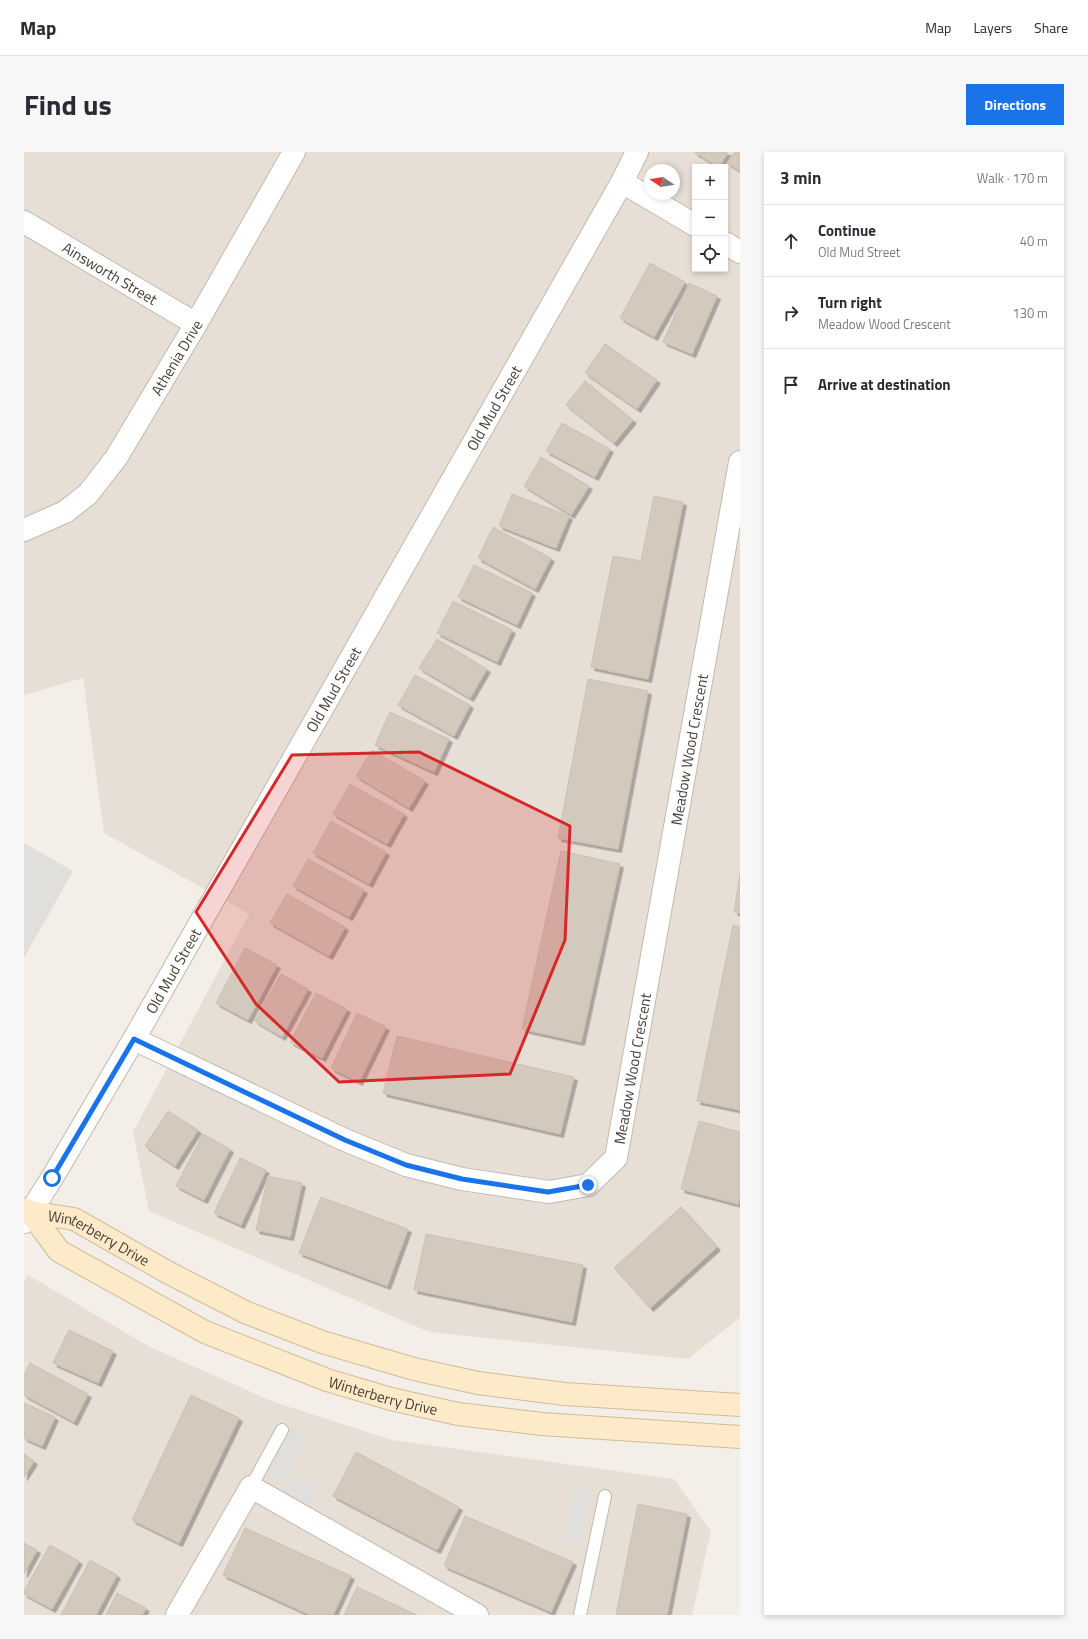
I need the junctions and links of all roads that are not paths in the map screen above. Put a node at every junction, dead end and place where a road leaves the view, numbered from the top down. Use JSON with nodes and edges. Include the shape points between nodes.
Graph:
{"nodes":[{"id":1,"x":294,"y":152,"type":"edge"},
{"id":2,"x":637,"y":152,"type":"edge"},
{"id":3,"x":622,"y":182,"type":"junction"},
{"id":4,"x":24,"y":222,"type":"edge"},
{"id":5,"x":692,"y":223,"type":"edge"},
{"id":6,"x":728,"y":245,"type":"edge"},
{"id":7,"x":740,"y":252,"type":"edge"},
{"id":8,"x":196,"y":324,"type":"junction"},
{"id":9,"x":740,"y":462,"type":"edge"},
{"id":10,"x":24,"y":530,"type":"edge"},
{"id":11,"x":134,"y":1039,"type":"junction"},
{"id":12,"x":26,"y":1215,"type":"edge"},
{"id":13,"x":740,"y":1405,"type":"edge"},
{"id":14,"x":282,"y":1430,"type":"dead end"},
{"id":15,"x":740,"y":1437,"type":"edge"},
{"id":16,"x":250,"y":1487,"type":"junction"},
{"id":17,"x":605,"y":1496,"type":"dead end"},
{"id":18,"x":177,"y":1615,"type":"edge"},
{"id":19,"x":477,"y":1615,"type":"edge"},
{"id":20,"x":580,"y":1615,"type":"edge"}],
"edges":[{"from":1,"to":8,"type":"street","name":"Athenia Drive"},
{"from":2,"to":3,"type":"street","name":"Old Mud Street"},
{"from":3,"to":5,"type":"street"},
{"from":3,"to":11,"type":"street","name":"Old Mud Street"},
{"from":4,"to":8,"type":"street","name":"Ainsworth Street"},
{"from":6,"to":7,"type":"street"},
{"from":8,"to":10,"type":"street","name":"Athenia Drive","via":[[116,458],[88,494],[66,512]]},
{"from":9,"to":11,"type":"street","name":"Meadow Wood Crescent","via":[[616,1158],[588,1185],[548,1192],[462,1179],[406,1165],[345,1140]]},
{"from":11,"to":12,"type":"street","name":"Old Mud Street","via":[[52,1178]]},
{"from":12,"to":13,"type":"street","name":"Winterberry Drive","via":[[74,1219],[169,1273],[245,1312],[322,1342],[414,1369],[478,1383],[565,1394]]},
{"from":12,"to":15,"type":"street","name":"Winterberry Drive","via":[[59,1251],[205,1332],[327,1380],[391,1399],[458,1414],[542,1424]]},
{"from":14,"to":16,"type":"lane"},
{"from":16,"to":18,"type":"street"},
{"from":16,"to":19,"type":"street"},
{"from":17,"to":20,"type":"lane"}]}
